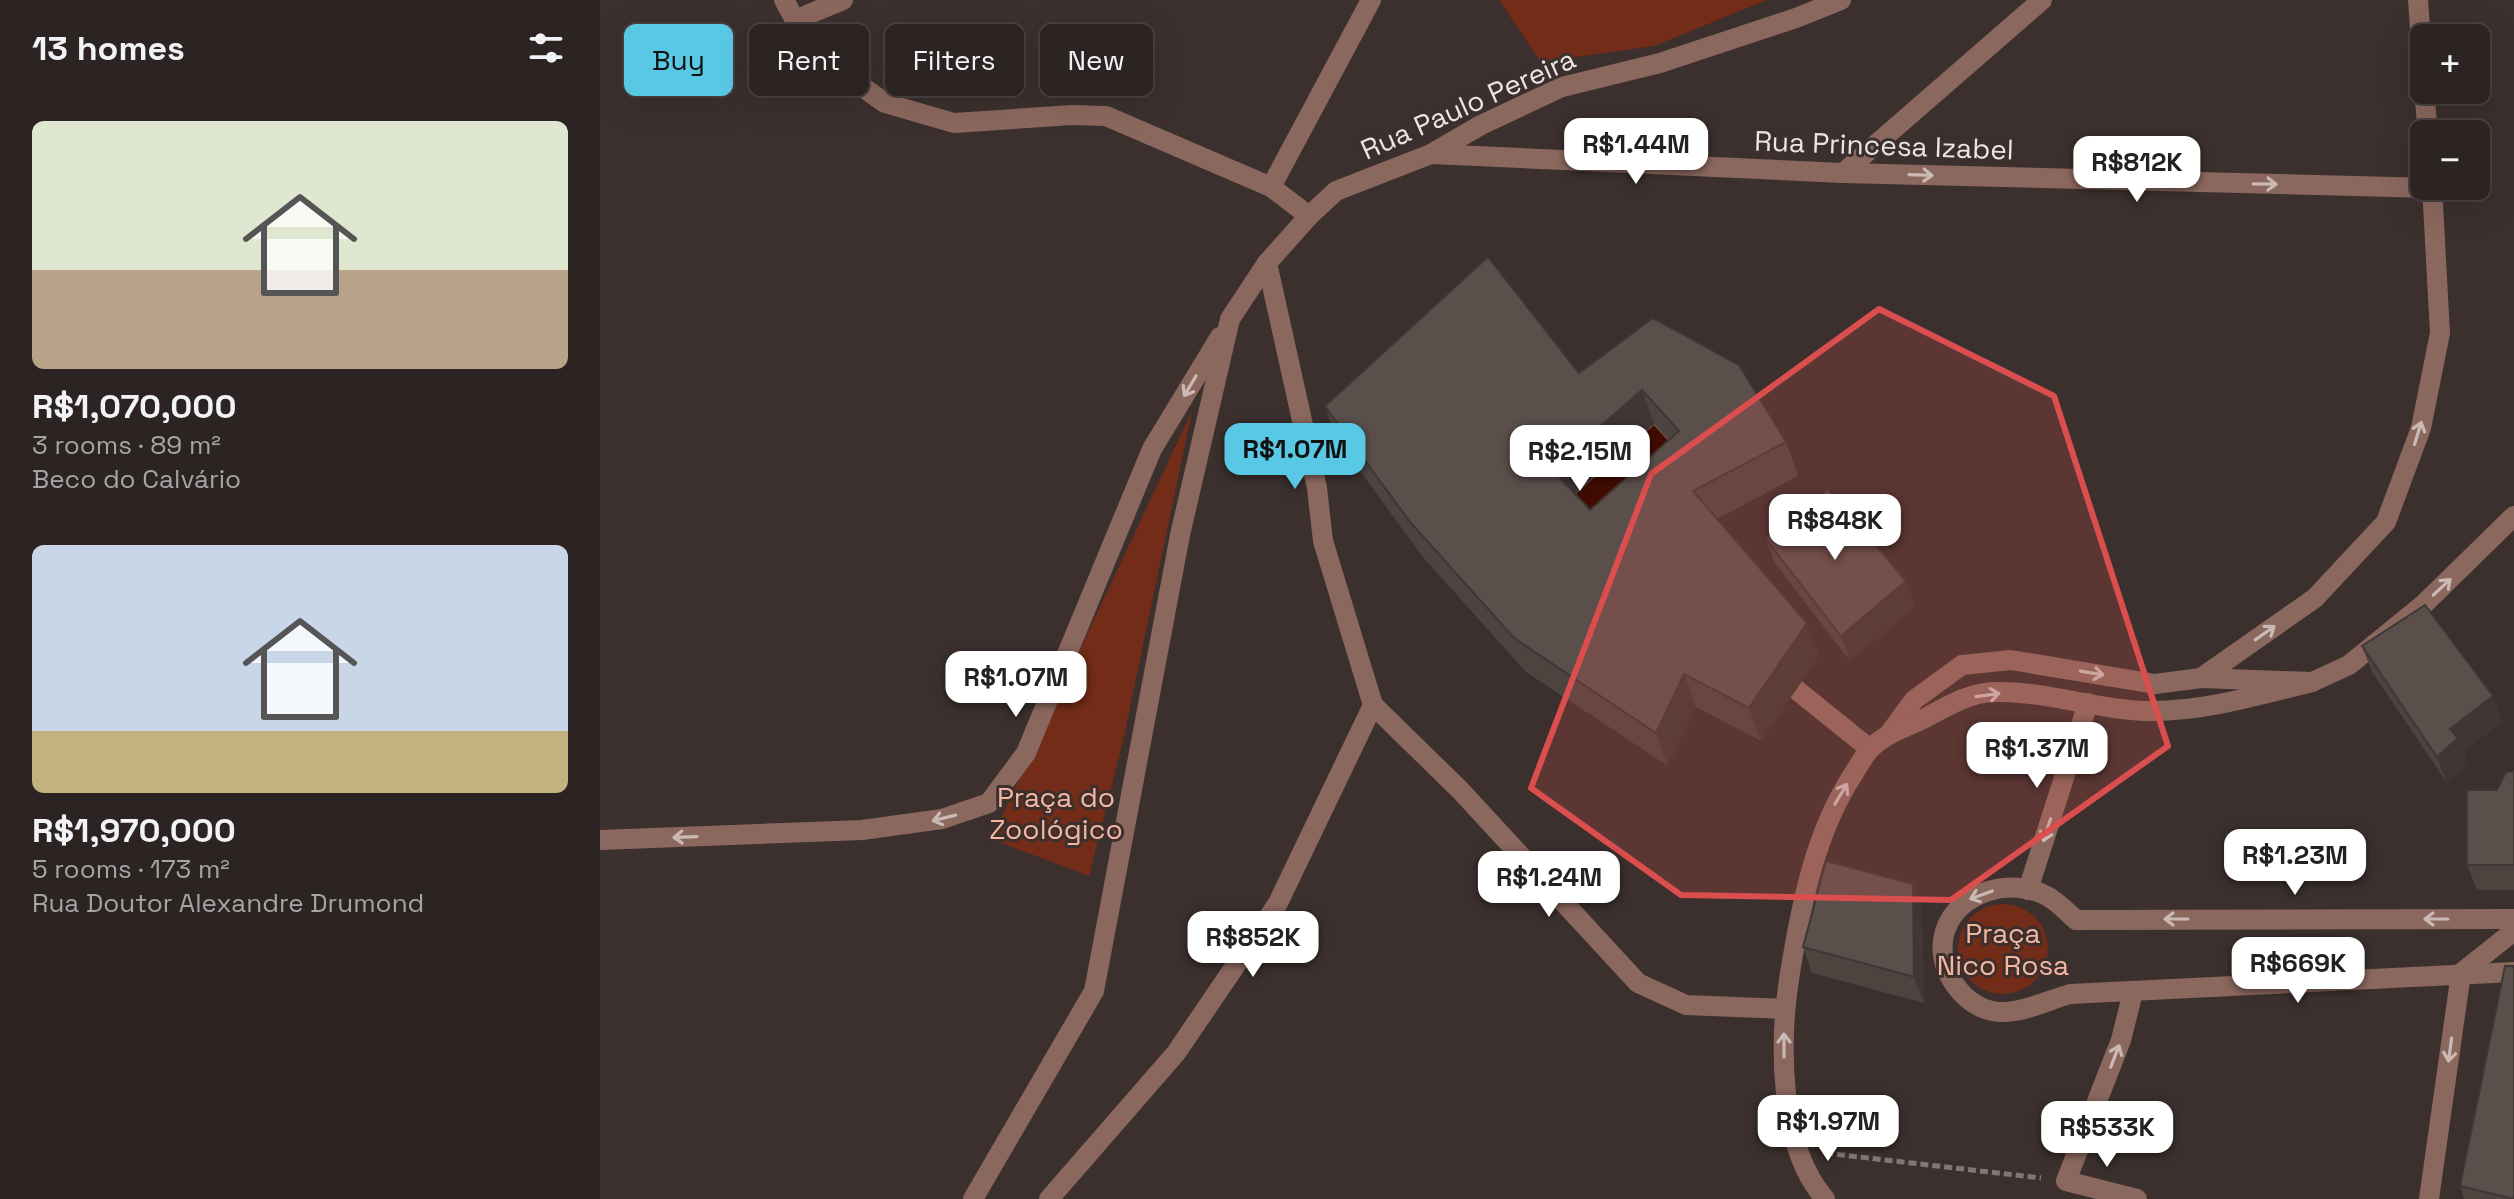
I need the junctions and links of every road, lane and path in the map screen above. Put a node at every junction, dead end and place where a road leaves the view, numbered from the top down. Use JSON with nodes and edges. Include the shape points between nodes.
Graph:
{"nodes":[{"id":1,"x":784,"y":0,"type":"edge"},
{"id":2,"x":843,"y":0,"type":"edge"},
{"id":3,"x":1371,"y":0,"type":"edge"},
{"id":4,"x":1841,"y":0,"type":"edge"},
{"id":5,"x":2042,"y":0,"type":"edge"},
{"id":6,"x":2418,"y":0,"type":"edge"},
{"id":7,"x":795,"y":20,"type":"junction"},
{"id":8,"x":2420,"y":24,"type":"edge"},
{"id":9,"x":1431,"y":154,"type":"junction"},
{"id":10,"x":1843,"y":173,"type":"junction"},
{"id":11,"x":2410,"y":186,"type":"edge"},
{"id":12,"x":1271,"y":187,"type":"junction"},
{"id":13,"x":2433,"y":200,"type":"edge"},
{"id":14,"x":1309,"y":216,"type":"junction"},
{"id":15,"x":1267,"y":263,"type":"junction"},
{"id":16,"x":1230,"y":319,"type":"junction"},
{"id":17,"x":2514,"y":516,"type":"edge"},
{"id":18,"x":1760,"y":661,"type":"edge"},
{"id":19,"x":2201,"y":678,"type":"junction"},
{"id":20,"x":2312,"y":682,"type":"junction"},
{"id":21,"x":2088,"y":703,"type":"junction"},
{"id":22,"x":1373,"y":705,"type":"junction"},
{"id":23,"x":1890,"y":733,"type":"junction"},
{"id":24,"x":1870,"y":749,"type":"junction"},
{"id":25,"x":600,"y":840,"type":"edge"},
{"id":26,"x":2028,"y":890,"type":"junction"},
{"id":27,"x":2514,"y":919,"type":"edge"},
{"id":28,"x":2514,"y":931,"type":"edge"},
{"id":29,"x":2514,"y":972,"type":"edge"},
{"id":30,"x":2461,"y":973,"type":"junction"},
{"id":31,"x":2133,"y":992,"type":"junction"},
{"id":32,"x":1784,"y":1009,"type":"junction"},
{"id":33,"x":1797,"y":1150,"type":"junction"},
{"id":34,"x":2066,"y":1181,"type":"junction"},
{"id":35,"x":973,"y":1199,"type":"edge"},
{"id":36,"x":1049,"y":1199,"type":"edge"},
{"id":37,"x":1825,"y":1199,"type":"edge"},
{"id":38,"x":2137,"y":1199,"type":"edge"},
{"id":39,"x":2429,"y":1199,"type":"edge"}],
"edges":[{"from":1,"to":7,"type":"street"},
{"from":2,"to":7,"type":"street"},
{"from":3,"to":12,"type":"street"},
{"from":4,"to":9,"type":"street","name":"Rua Paulo Pereira","via":[[1660,63],[1562,87]]},
{"from":5,"to":10,"type":"street"},
{"from":6,"to":8,"type":"street"},
{"from":7,"to":12,"type":"street","via":[[836,68],[885,103],[954,123],[1106,116]]},
{"from":9,"to":10,"type":"street","name":"Rua Princesa Izabel"},
{"from":9,"to":14,"type":"street","name":"Rua Paulo Pereira","via":[[1336,191]]},
{"from":10,"to":11,"type":"street","name":"Rua Princesa Izabel","one_way":true},
{"from":12,"to":14,"type":"street"},
{"from":19,"to":13,"type":"street","one_way":true,"via":[[2315,598],[2386,522],[2421,428],[2440,333]]},
{"from":14,"to":15,"type":"street","name":"Rua Paulo Pereira"},
{"from":15,"to":16,"type":"street","name":"Rua Paulo Pereira"},
{"from":15,"to":22,"type":"street","via":[[1317,488],[1323,541]]},
{"from":16,"to":25,"type":"street","name":"Rua Paulo Pereira","one_way":true,"via":[[1152,449],[1026,753],[989,803],[942,819],[862,830]]},
{"from":16,"to":35,"type":"street","via":[[1180,535],[1094,991]]},
{"from":20,"to":17,"type":"street","one_way":true,"via":[[2349,665],[2403,621]]},
{"from":18,"to":24,"type":"street"},
{"from":19,"to":20,"type":"street"},
{"from":23,"to":19,"type":"street","one_way":true,"via":[[1914,700],[1962,665],[2011,660],[2155,684]]},
{"from":20,"to":21,"type":"street","via":[[2220,705],[2150,711]]},
{"from":23,"to":21,"type":"street","one_way":true,"via":[[1951,702],[1994,692]]},
{"from":21,"to":26,"type":"street","one_way":true},
{"from":22,"to":32,"type":"street","via":[[1460,790],[1638,983],[1686,1005]]},
{"from":22,"to":36,"type":"street","via":[[1278,903],[1176,1053]]},
{"from":23,"to":24,"type":"street"},
{"from":32,"to":24,"type":"street","one_way":true,"via":[[1801,905],[1835,802]]},
{"from":27,"to":26,"type":"street","one_way":true,"via":[[2076,920],[2047,896]]},
{"from":26,"to":31,"type":"street","one_way":true,"via":[[2001,888],[1971,897],[1955,911],[1942,950],[1961,995],[1981,1008],[2003,1012],[2070,994]]},
{"from":28,"to":30,"type":"street"},
{"from":29,"to":30,"type":"street"},
{"from":30,"to":31,"type":"street"},
{"from":30,"to":39,"type":"street","one_way":true},
{"from":34,"to":31,"type":"street","one_way":true,"via":[[2121,1040]]},
{"from":33,"to":32,"type":"street","one_way":true,"via":[[1783,1078]]},
{"from":33,"to":34,"type":"path"},
{"from":33,"to":37,"type":"street"},
{"from":34,"to":38,"type":"street"}]}
